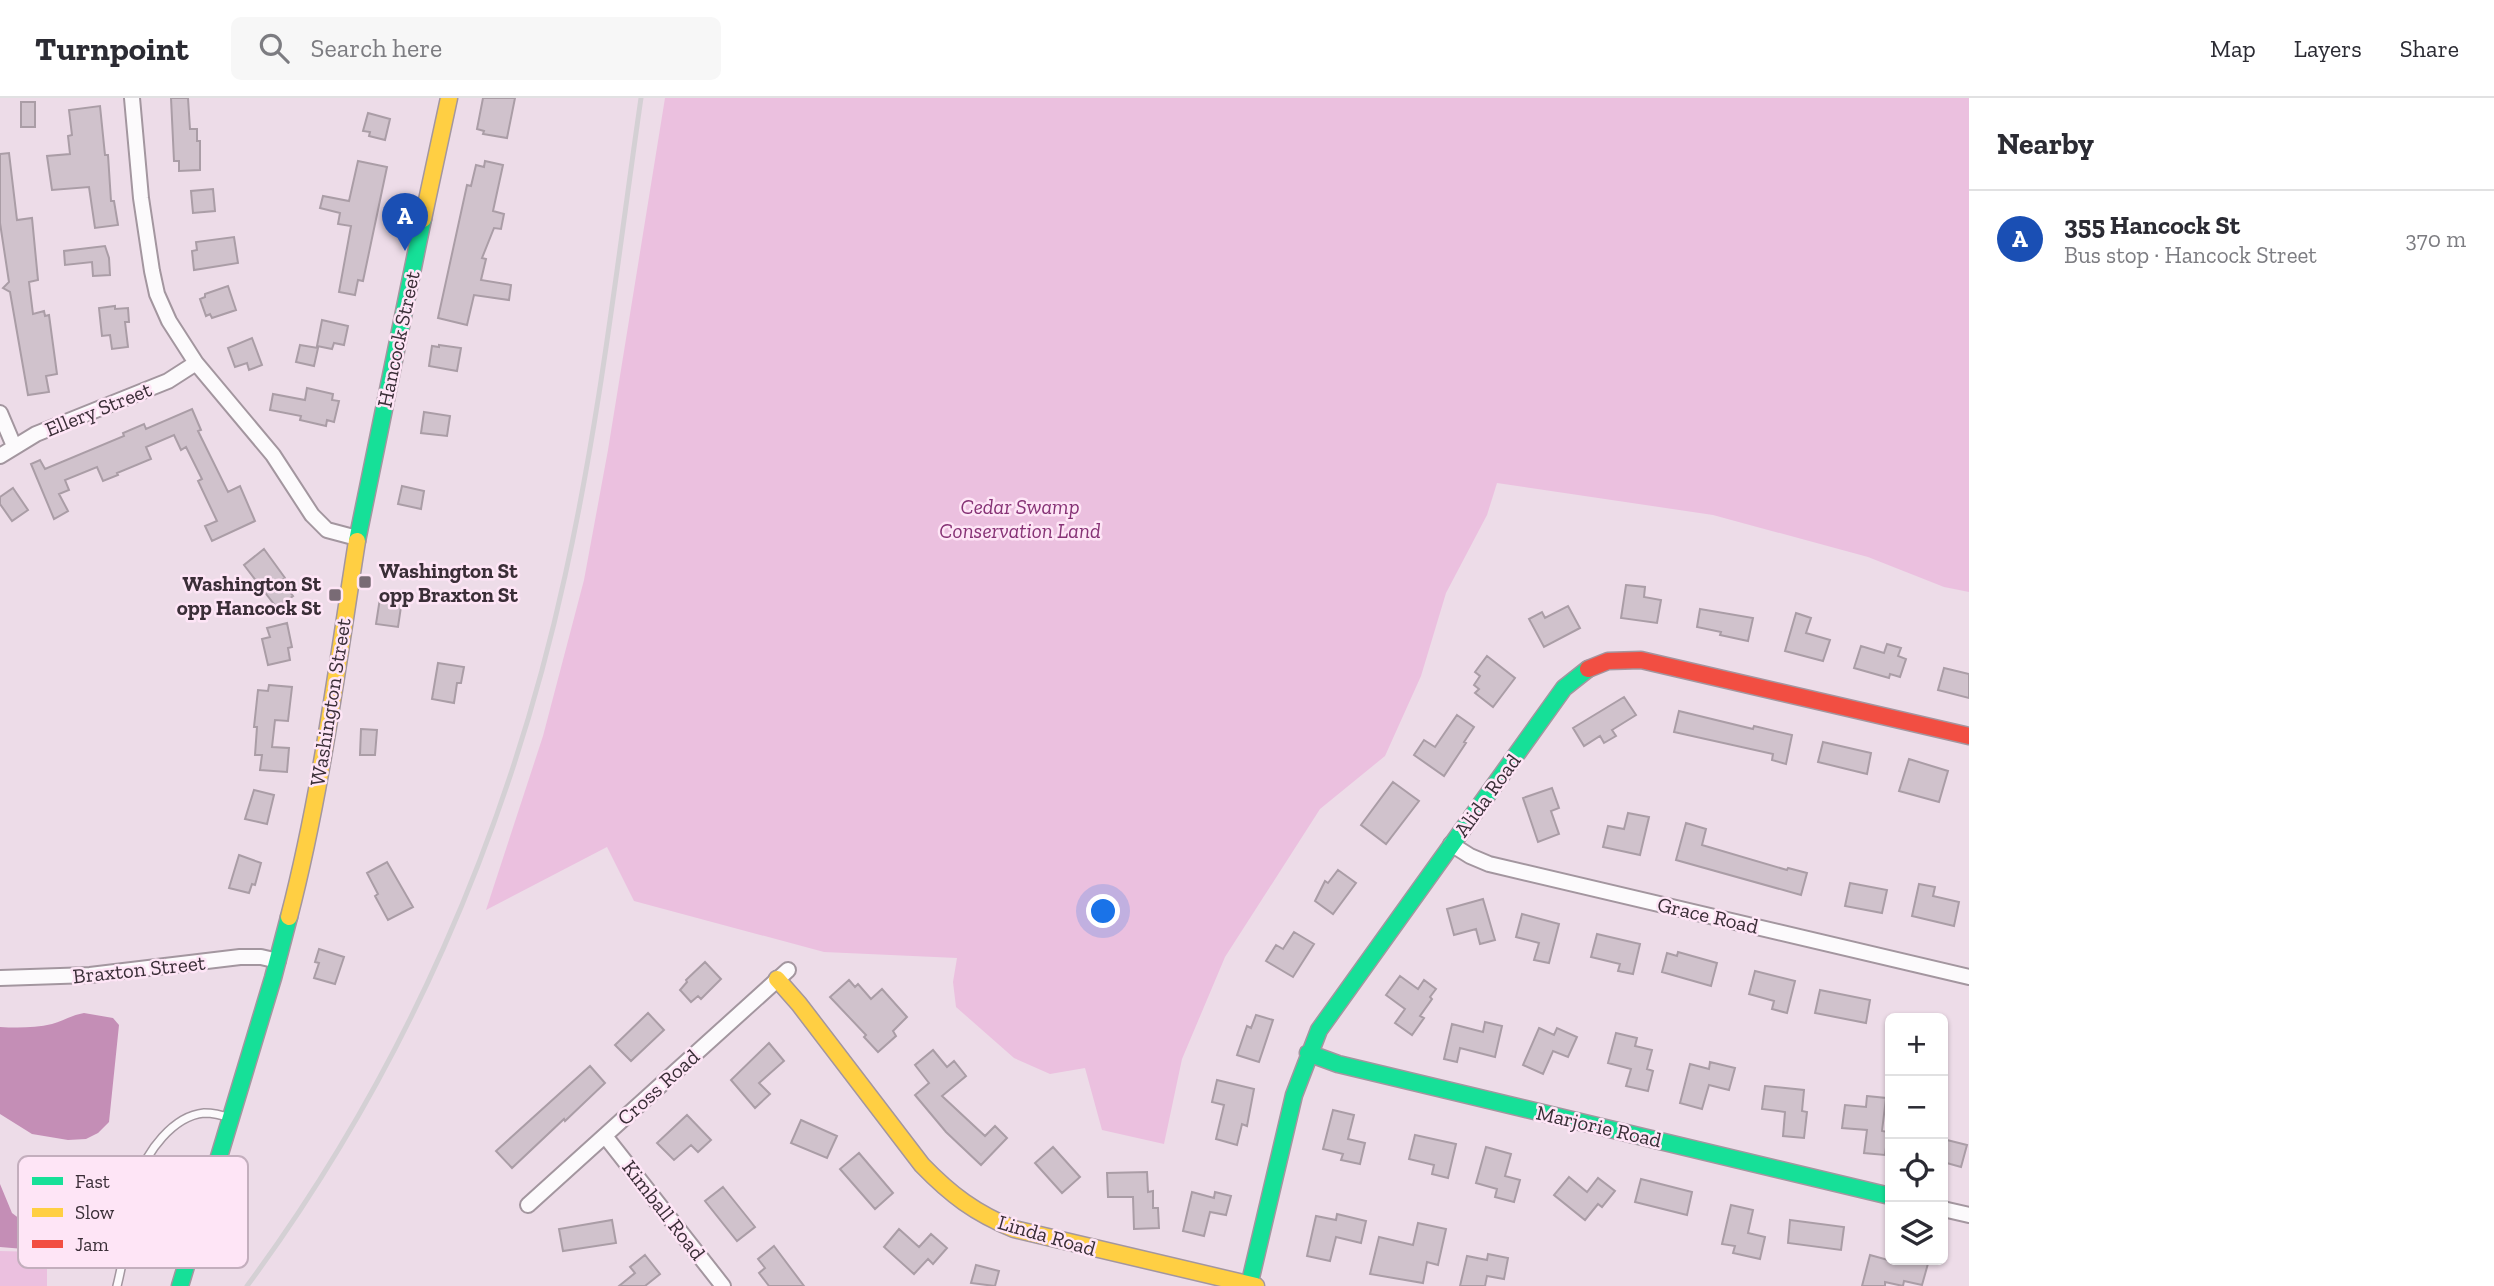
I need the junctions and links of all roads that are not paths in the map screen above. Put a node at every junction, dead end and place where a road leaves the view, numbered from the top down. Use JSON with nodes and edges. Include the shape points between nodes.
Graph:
{"nodes":[{"id":1,"x":132,"y":98,"type":"edge"},
{"id":2,"x":449,"y":98,"type":"edge"},
{"id":3,"x":196,"y":363,"type":"junction"},
{"id":4,"x":0,"y":413,"type":"edge"},
{"id":5,"x":14,"y":446,"type":"junction"},
{"id":6,"x":0,"y":456,"type":"edge"},
{"id":7,"x":357,"y":538,"type":"junction"},
{"id":8,"x":1969,"y":736,"type":"edge"},
{"id":9,"x":1451,"y":844,"type":"junction"},
{"id":10,"x":278,"y":961,"type":"junction"},
{"id":11,"x":783,"y":974,"type":"joint"},
{"id":12,"x":1969,"y":977,"type":"edge"},
{"id":13,"x":0,"y":978,"type":"edge"},
{"id":14,"x":1308,"y":1053,"type":"junction"},
{"id":15,"x":230,"y":1118,"type":"junction"},
{"id":16,"x":605,"y":1136,"type":"junction"},
{"id":17,"x":149,"y":1156,"type":"edge"},
{"id":18,"x":219,"y":1156,"type":"edge"},
{"id":19,"x":1885,"y":1195,"type":"edge"},
{"id":20,"x":528,"y":1205,"type":"dead end"},
{"id":21,"x":1948,"y":1210,"type":"edge"},
{"id":22,"x":1969,"y":1215,"type":"edge"},
{"id":23,"x":121,"y":1268,"type":"edge"},
{"id":24,"x":185,"y":1268,"type":"edge"},
{"id":25,"x":117,"y":1286,"type":"edge"},
{"id":26,"x":180,"y":1286,"type":"edge"},
{"id":27,"x":723,"y":1286,"type":"edge"},
{"id":28,"x":1251,"y":1286,"type":"edge"}],
"edges":[{"from":1,"to":3,"type":"street","via":[[154,283],[169,321]]},
{"from":2,"to":7,"type":"street","name":"Hancock Street"},
{"from":3,"to":5,"type":"street","name":"Ellery Street","via":[[168,381]]},
{"from":3,"to":7,"type":"street","via":[[262,441],[320,524],[336,534]]},
{"from":4,"to":5,"type":"street"},
{"from":5,"to":6,"type":"street","name":"Ellery Street"},
{"from":7,"to":10,"type":"street","name":"Washington Street","via":[[312,812]]},
{"from":8,"to":9,"type":"street","name":"Alida Road","via":[[1641,660],[1604,661],[1578,674],[1564,688]]},
{"from":9,"to":12,"type":"street","name":"Grace Road","via":[[1489,864]]},
{"from":9,"to":14,"type":"street","name":"Alida Road","via":[[1326,1018]]},
{"from":10,"to":13,"type":"street","name":"Braxton Street","via":[[240,957],[90,975]]},
{"from":10,"to":15,"type":"street","name":"Washington Street"},
{"from":11,"to":16,"type":"street","name":"Cross Road"},
{"from":11,"to":28,"type":"street","name":"Linda Road","via":[[799,1004],[922,1165],[975,1211],[1027,1233]]},
{"from":14,"to":19,"type":"street","name":"Marjorie Road","via":[[1338,1064]]},
{"from":14,"to":28,"type":"street","name":"Alida Road","via":[[1294,1095]]},
{"from":15,"to":17,"type":"lane","via":[[194,1115],[167,1133]]},
{"from":15,"to":18,"type":"street","name":"Washington Street"},
{"from":16,"to":20,"type":"street","name":"Cross Road"},
{"from":16,"to":27,"type":"street","name":"Kimball Road"},
{"from":21,"to":22,"type":"street"},
{"from":23,"to":25,"type":"lane"},
{"from":24,"to":26,"type":"street","name":"Washington Street"}]}
